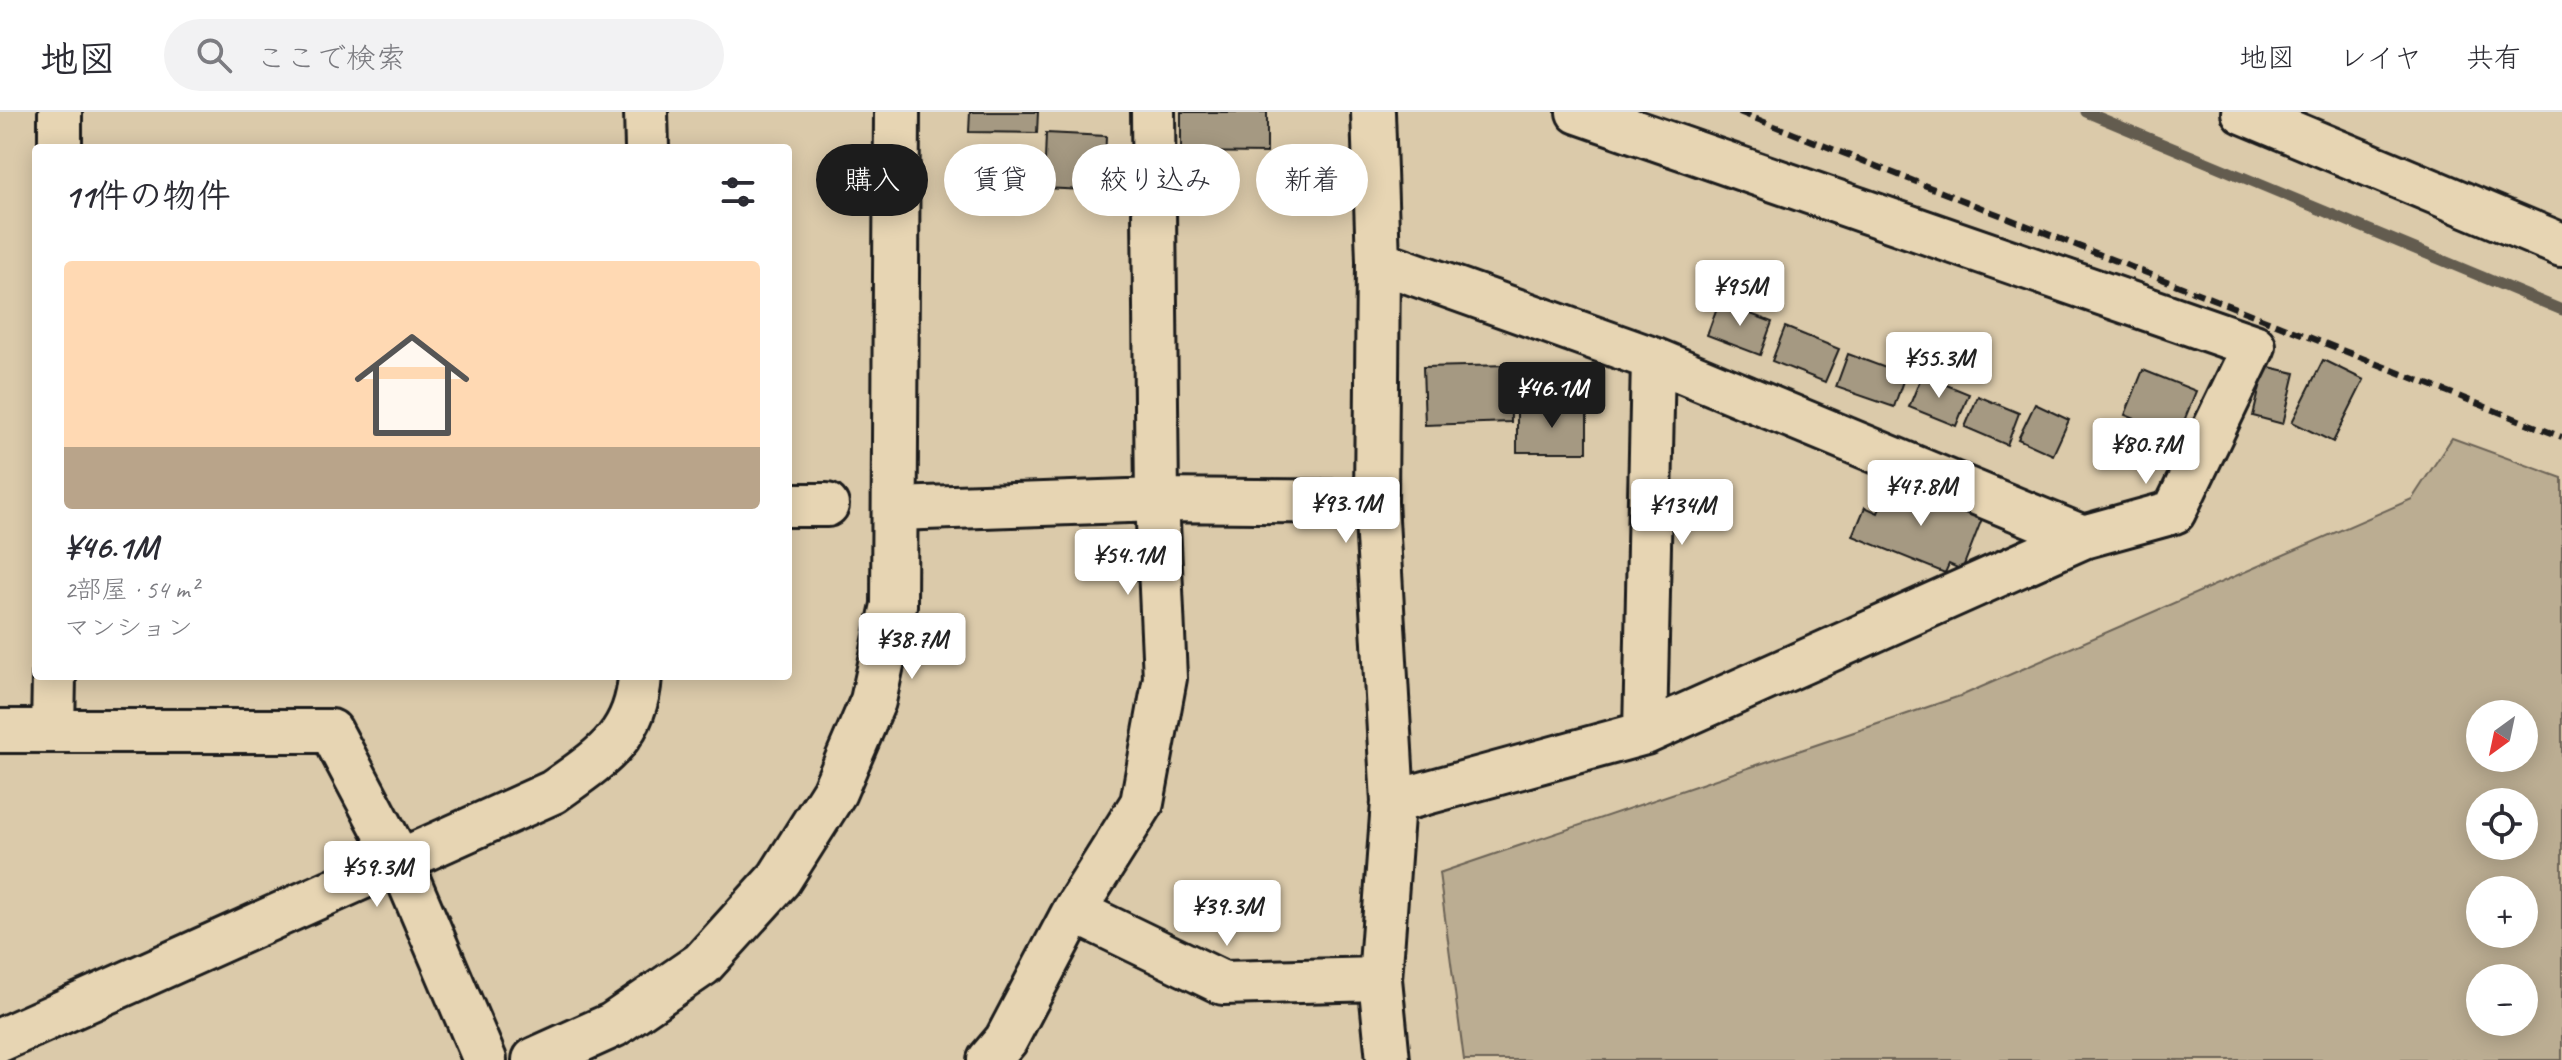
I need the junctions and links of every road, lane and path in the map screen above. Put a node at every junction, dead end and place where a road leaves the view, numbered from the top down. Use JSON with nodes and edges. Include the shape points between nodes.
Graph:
{"nodes":[{"id":1,"x":60,"y":112,"type":"edge"},
{"id":2,"x":646,"y":112,"type":"edge"},
{"id":3,"x":897,"y":112,"type":"edge"},
{"id":4,"x":1153,"y":112,"type":"edge"},
{"id":5,"x":1373,"y":112,"type":"edge"},
{"id":6,"x":1578,"y":112,"type":"edge"},
{"id":7,"x":2243,"y":112,"type":"edge"},
{"id":8,"x":60,"y":144,"type":"edge"},
{"id":9,"x":647,"y":144,"type":"edge"},
{"id":10,"x":2562,"y":245,"type":"edge"},
{"id":11,"x":1378,"y":261,"type":"junction"},
{"id":12,"x":1653,"y":359,"type":"junction"},
{"id":13,"x":1157,"y":500,"type":"junction"},
{"id":14,"x":1376,"y":502,"type":"junction"},
{"id":15,"x":895,"y":509,"type":"junction"},
{"id":16,"x":2083,"y":537,"type":"junction"},
{"id":17,"x":54,"y":680,"type":"edge"},
{"id":18,"x":640,"y":680,"type":"edge"},
{"id":19,"x":0,"y":731,"type":"edge"},
{"id":20,"x":53,"y":731,"type":"junction"},
{"id":21,"x":1645,"y":733,"type":"junction"},
{"id":22,"x":1393,"y":802,"type":"junction"},
{"id":23,"x":401,"y":863,"type":"junction"},
{"id":24,"x":1074,"y":911,"type":"junction"},
{"id":25,"x":1380,"y":979,"type":"junction"},
{"id":26,"x":0,"y":1040,"type":"edge"},
{"id":27,"x":485,"y":1060,"type":"edge"},
{"id":28,"x":535,"y":1060,"type":"edge"},
{"id":29,"x":989,"y":1060,"type":"edge"},
{"id":30,"x":1388,"y":1060,"type":"edge"}],
"edges":[{"from":1,"to":8,"type":"street"},
{"from":2,"to":9,"type":"street"},
{"from":3,"to":15,"type":"street"},
{"from":4,"to":13,"type":"street"},
{"from":5,"to":11,"type":"street"},
{"from":6,"to":16,"type":"street","via":[[2254,346],[2174,512]]},
{"from":7,"to":10,"type":"street"},
{"from":11,"to":12,"type":"street"},
{"from":11,"to":14,"type":"street"},
{"from":12,"to":16,"type":"street"},
{"from":12,"to":21,"type":"street"},
{"from":13,"to":14,"type":"street"},
{"from":13,"to":15,"type":"street"},
{"from":13,"to":24,"type":"street","via":[[1165,678],[1142,803]]},
{"from":14,"to":22,"type":"street"},
{"from":15,"to":28,"type":"street","via":[[894,605],[873,701],[834,792],[779,879],[702,964],[613,1025]]},
{"from":16,"to":21,"type":"street"},
{"from":17,"to":20,"type":"street"},
{"from":18,"to":23,"type":"street","via":[[639,703],[609,752],[553,792]]},
{"from":19,"to":20,"type":"street"},
{"from":20,"to":23,"type":"street","via":[[331,731]]},
{"from":21,"to":22,"type":"street"},
{"from":22,"to":25,"type":"street"},
{"from":23,"to":26,"type":"street"},
{"from":23,"to":27,"type":"street"},
{"from":24,"to":25,"type":"street","via":[[1223,983]]},
{"from":24,"to":29,"type":"street","via":[[1006,1040]]},
{"from":25,"to":30,"type":"street"}]}
